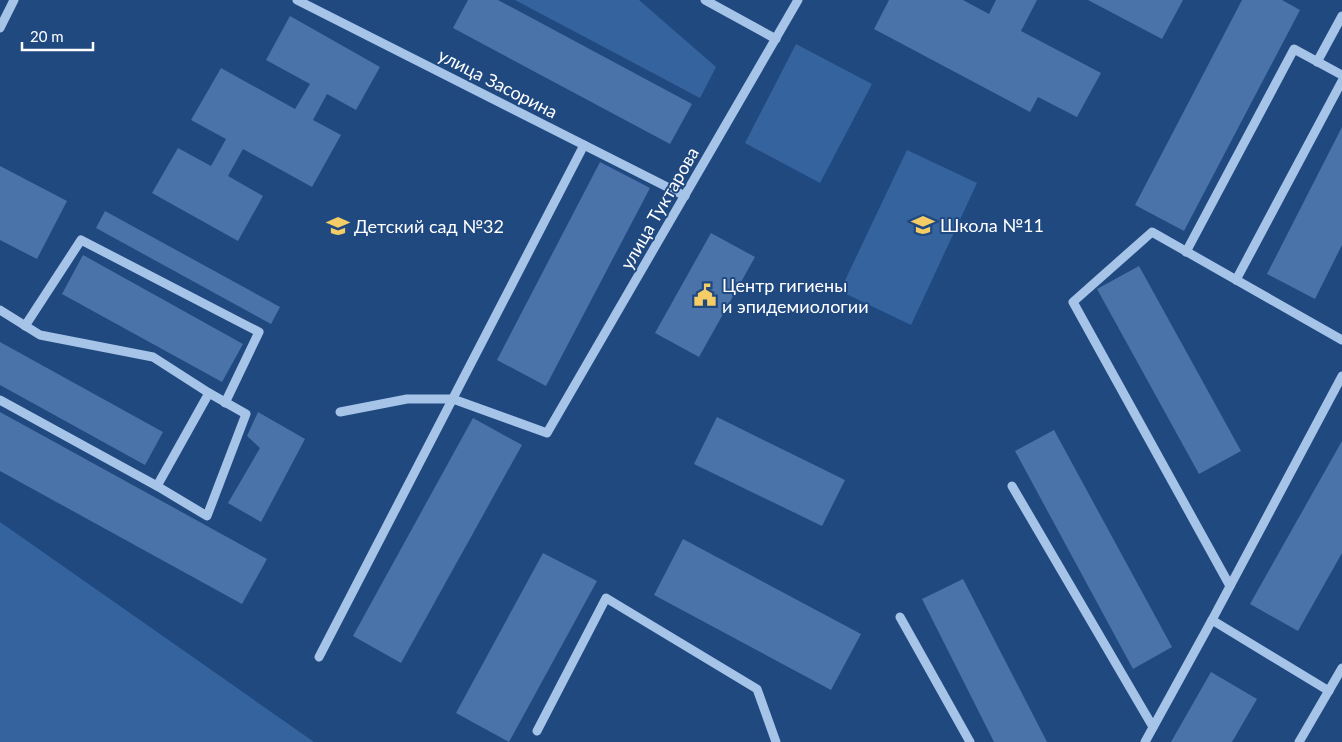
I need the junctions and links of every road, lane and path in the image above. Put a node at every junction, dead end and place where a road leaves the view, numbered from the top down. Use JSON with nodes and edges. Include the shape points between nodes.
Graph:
{"nodes":[{"id":1,"x":14,"y":0,"type":"edge"},
{"id":2,"x":297,"y":0,"type":"edge"},
{"id":3,"x":704,"y":0,"type":"edge"},
{"id":4,"x":798,"y":0,"type":"edge"},
{"id":5,"x":1342,"y":16,"type":"edge"},
{"id":6,"x":0,"y":28,"type":"edge"},
{"id":7,"x":776,"y":39,"type":"junction"},
{"id":8,"x":1317,"y":62,"type":"junction"},
{"id":9,"x":1342,"y":75,"type":"edge"},
{"id":10,"x":1342,"y":81,"type":"edge"},
{"id":11,"x":584,"y":145,"type":"junction"},
{"id":12,"x":685,"y":196,"type":"junction"},
{"id":13,"x":1186,"y":252,"type":"junction"},
{"id":14,"x":1236,"y":280,"type":"junction"},
{"id":15,"x":0,"y":310,"type":"edge"},
{"id":16,"x":25,"y":326,"type":"junction"},
{"id":17,"x":1342,"y":340,"type":"edge"},
{"id":18,"x":1342,"y":376,"type":"edge"},
{"id":19,"x":209,"y":393,"type":"junction"},
{"id":20,"x":452,"y":399,"type":"junction"},
{"id":21,"x":0,"y":400,"type":"edge"},
{"id":22,"x":225,"y":403,"type":"junction"},
{"id":23,"x":340,"y":412,"type":"dead end"},
{"id":24,"x":157,"y":486,"type":"junction"},
{"id":25,"x":1012,"y":486,"type":"dead end"},
{"id":26,"x":1230,"y":586,"type":"junction"},
{"id":27,"x":900,"y":617,"type":"dead end"},
{"id":28,"x":1212,"y":620,"type":"junction"},
{"id":29,"x":319,"y":657,"type":"dead end"},
{"id":30,"x":1342,"y":668,"type":"edge"},
{"id":31,"x":1329,"y":691,"type":"junction"},
{"id":32,"x":1154,"y":727,"type":"junction"},
{"id":33,"x":537,"y":731,"type":"dead end"},
{"id":34,"x":776,"y":742,"type":"edge"},
{"id":35,"x":970,"y":742,"type":"edge"},
{"id":36,"x":1145,"y":742,"type":"edge"},
{"id":37,"x":1299,"y":742,"type":"edge"}],
"edges":[{"from":1,"to":6,"type":"street"},
{"from":2,"to":11,"type":"street","name":"улица Засорина"},
{"from":3,"to":7,"type":"street"},
{"from":4,"to":7,"type":"street","name":"улица Туктарова"},
{"from":5,"to":8,"type":"street"},
{"from":7,"to":12,"type":"street","name":"улица Туктарова"},
{"from":8,"to":9,"type":"street"},
{"from":8,"to":13,"type":"street","via":[[1294,49]]},
{"from":10,"to":14,"type":"street"},
{"from":11,"to":12,"type":"street","name":"улица Засорина"},
{"from":11,"to":20,"type":"street"},
{"from":12,"to":20,"type":"street","name":"улица Туктарова","via":[[548,433]]},
{"from":13,"to":14,"type":"street"},
{"from":13,"to":26,"type":"street","via":[[1152,232],[1073,302]]},
{"from":14,"to":17,"type":"street"},
{"from":15,"to":16,"type":"street"},
{"from":16,"to":19,"type":"street","via":[[40,335],[154,357]]},
{"from":16,"to":22,"type":"street","via":[[81,240],[259,332]]},
{"from":18,"to":26,"type":"street"},
{"from":19,"to":22,"type":"street"},
{"from":19,"to":24,"type":"street"},
{"from":20,"to":23,"type":"street","via":[[407,399]]},
{"from":20,"to":29,"type":"street"},
{"from":21,"to":24,"type":"street"},
{"from":22,"to":24,"type":"street","via":[[246,414],[207,516]]},
{"from":25,"to":32,"type":"street"},
{"from":26,"to":28,"type":"street"},
{"from":27,"to":35,"type":"street"},
{"from":28,"to":31,"type":"street"},
{"from":28,"to":32,"type":"street"},
{"from":30,"to":31,"type":"street"},
{"from":31,"to":37,"type":"street"},
{"from":32,"to":36,"type":"street"},
{"from":33,"to":34,"type":"street","via":[[606,598],[757,689]]}]}
